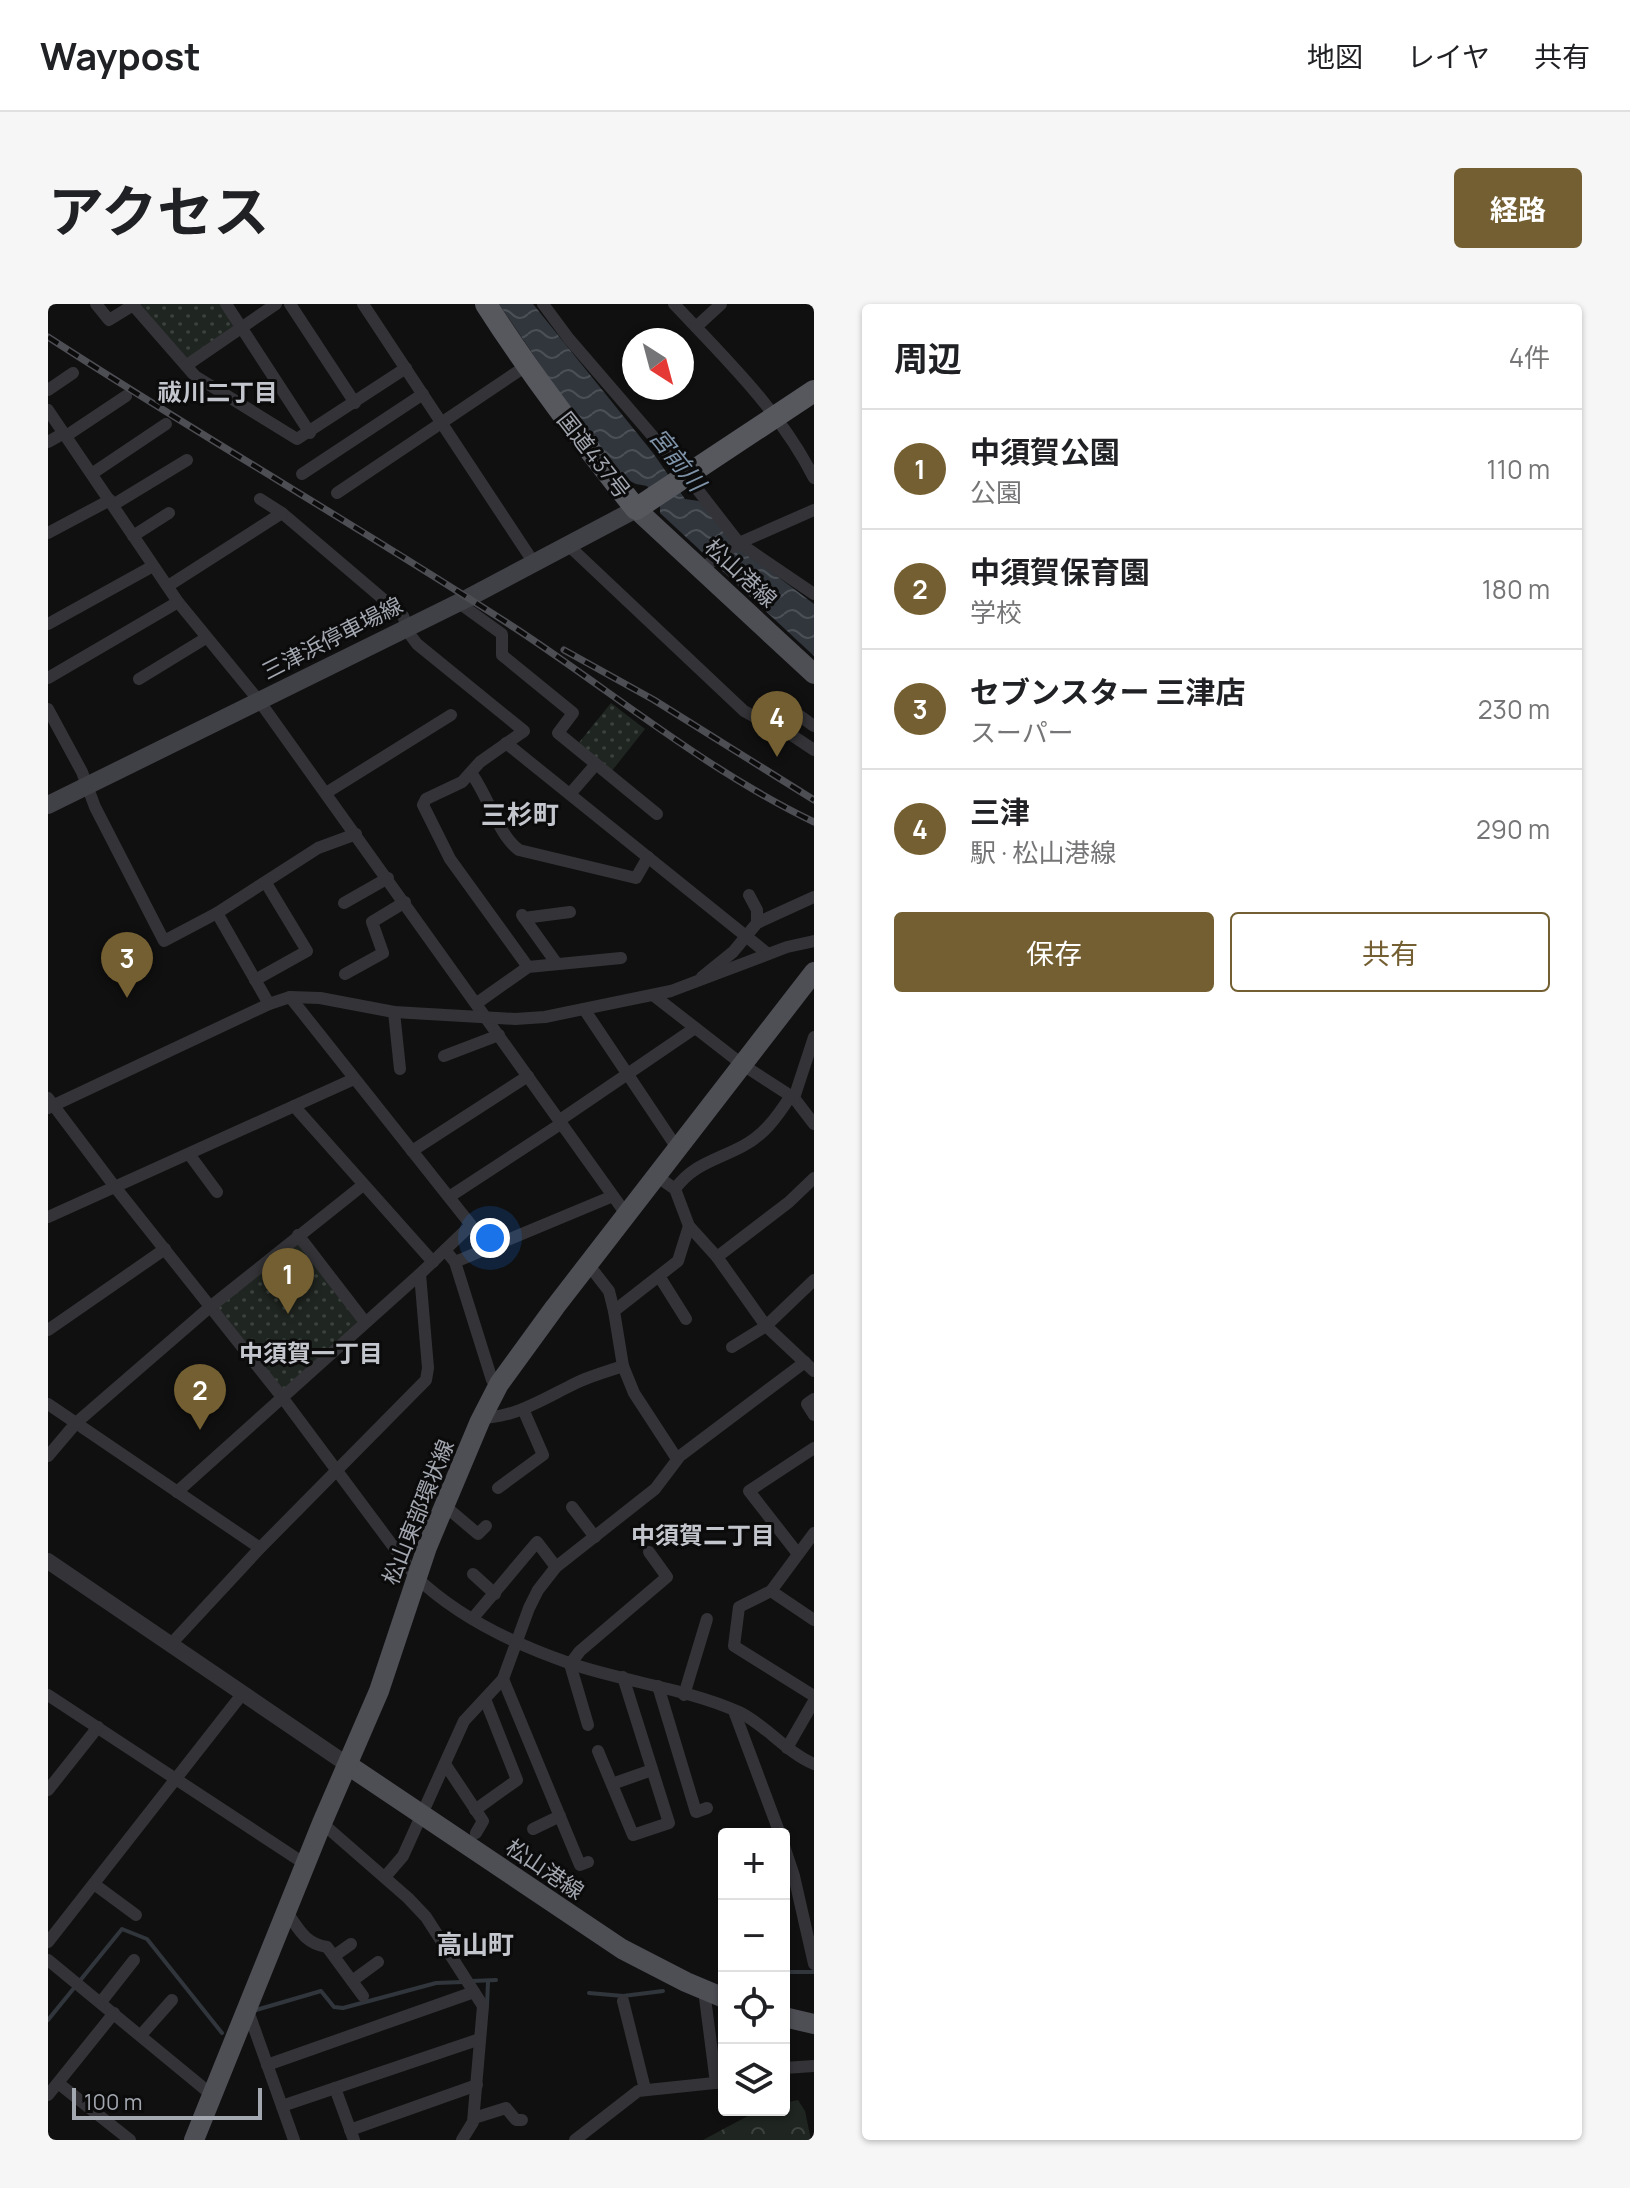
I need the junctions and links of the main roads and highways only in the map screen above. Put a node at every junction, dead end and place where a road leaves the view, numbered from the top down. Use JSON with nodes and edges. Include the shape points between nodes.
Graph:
{"nodes":[{"id":1,"x":486,"y":304,"type":"edge"},
{"id":2,"x":814,"y":391,"type":"edge"},
{"id":3,"x":640,"y":506,"type":"junction"},
{"id":4,"x":814,"y":674,"type":"edge"},
{"id":5,"x":48,"y":805,"type":"edge"},
{"id":6,"x":814,"y":972,"type":"edge"},
{"id":7,"x":348,"y":1765,"type":"junction"},
{"id":8,"x":718,"y":1996,"type":"edge"},
{"id":9,"x":790,"y":2018,"type":"edge"},
{"id":10,"x":814,"y":2024,"type":"edge"},
{"id":11,"x":194,"y":2140,"type":"edge"}],
"edges":[{"from":1,"to":3,"type":"highway","name":"国道437号","via":[[526,366]]},
{"from":2,"to":3,"type":"highway","name":"国道437号"},
{"from":3,"to":4,"type":"main road","name":"松山港線","via":[[707,565]]},
{"from":3,"to":5,"type":"main road","name":"三津浜停車場線","via":[[459,603]]},
{"from":6,"to":7,"type":"main road","name":"松山東部環状線","via":[[499,1384],[416,1577],[390,1661]]},
{"from":7,"to":8,"type":"main road","name":"松山港線","via":[[622,1949]]},
{"from":7,"to":11,"type":"main road","name":"松山東部環状線"},
{"from":9,"to":10,"type":"main road"}]}
